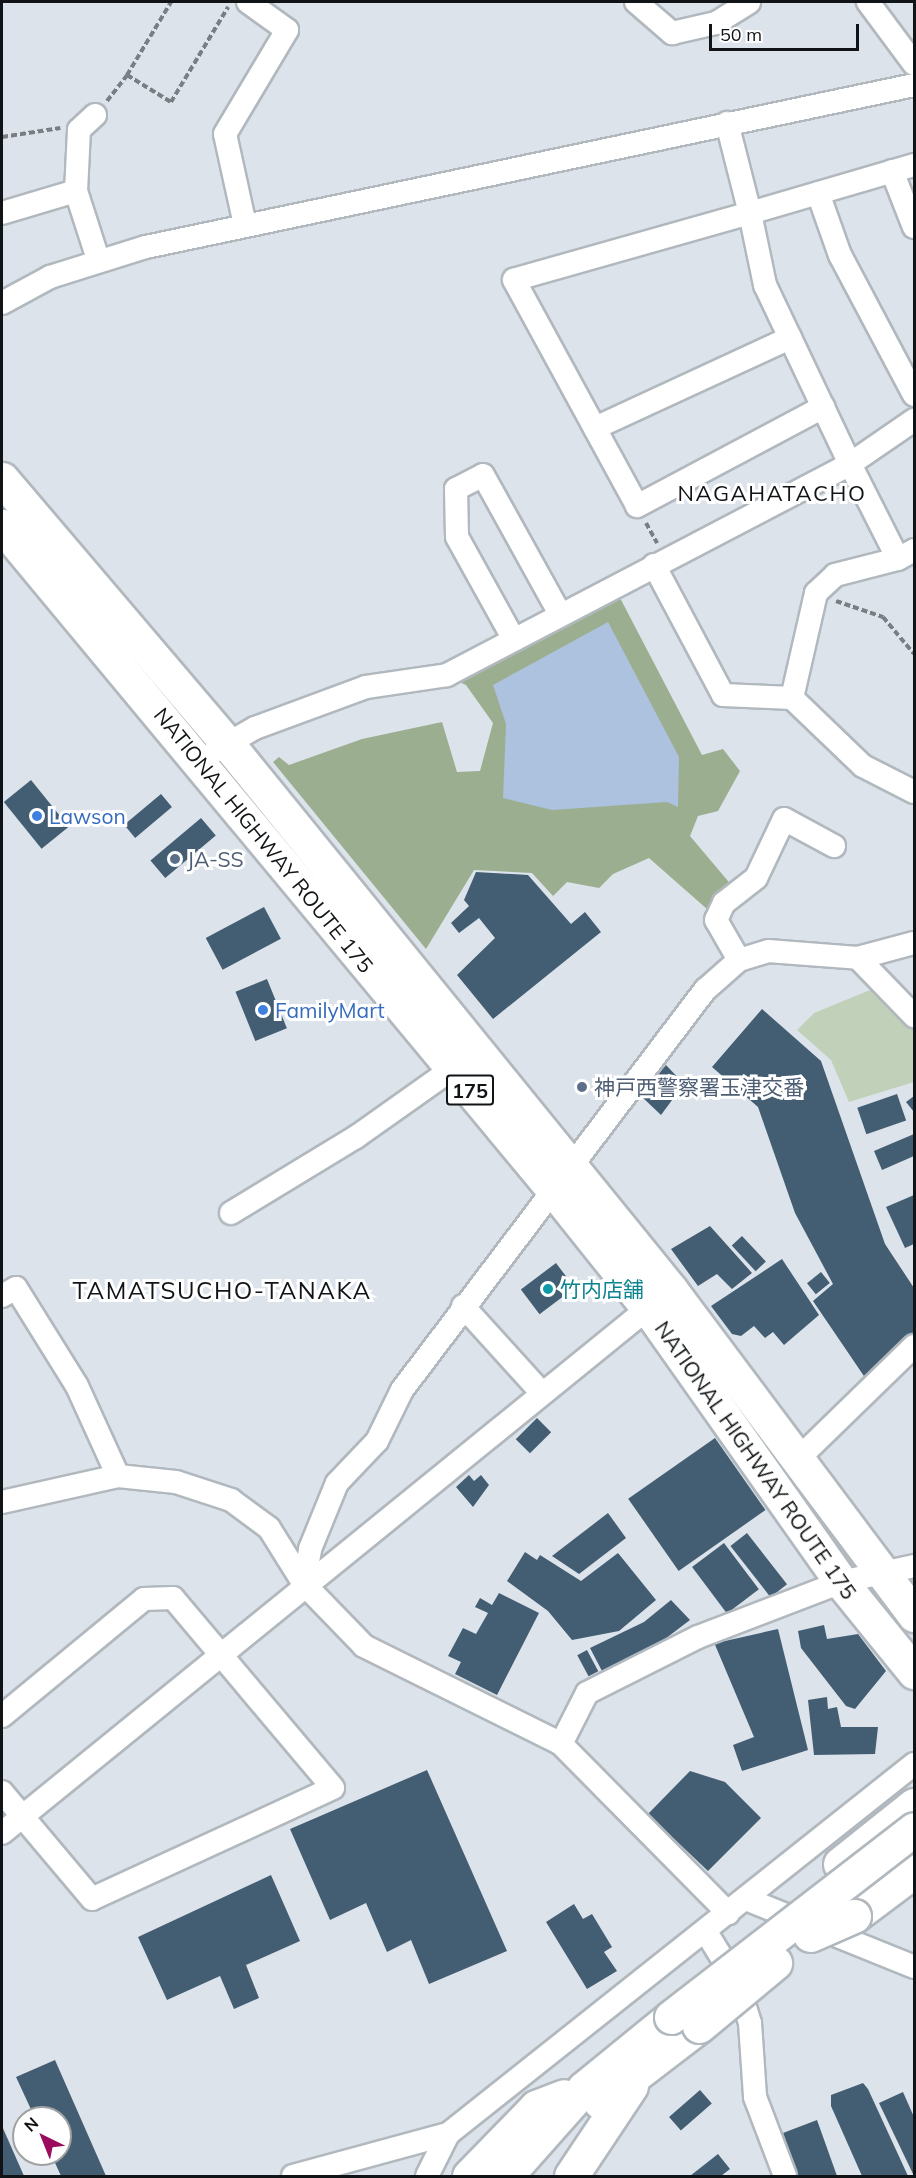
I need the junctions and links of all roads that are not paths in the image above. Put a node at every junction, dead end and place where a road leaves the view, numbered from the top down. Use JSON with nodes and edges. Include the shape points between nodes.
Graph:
{"nodes":[{"id":1,"x":248,"y":2,"type":"edge"},
{"id":2,"x":636,"y":2,"type":"edge"},
{"id":3,"x":749,"y":2,"type":"edge"},
{"id":4,"x":868,"y":2,"type":"edge"},
{"id":5,"x":915,"y":64,"type":"edge"},
{"id":6,"x":915,"y":85,"type":"edge"},
{"id":7,"x":87,"y":122,"type":"road end"},
{"id":8,"x":727,"y":123,"type":"junction"},
{"id":9,"x":915,"y":165,"type":"edge"},
{"id":10,"x":892,"y":171,"type":"junction"},
{"id":11,"x":76,"y":191,"type":"junction"},
{"id":12,"x":818,"y":193,"type":"junction"},
{"id":13,"x":2,"y":213,"type":"edge"},
{"id":14,"x":750,"y":213,"type":"junction"},
{"id":15,"x":245,"y":225,"type":"junction"},
{"id":16,"x":915,"y":227,"type":"edge"},
{"id":17,"x":98,"y":259,"type":"junction"},
{"id":18,"x":2,"y":303,"type":"edge"},
{"id":19,"x":790,"y":338,"type":"junction"},
{"id":20,"x":915,"y":395,"type":"edge"},
{"id":21,"x":823,"y":407,"type":"junction"},
{"id":22,"x":915,"y":420,"type":"edge"},
{"id":23,"x":595,"y":429,"type":"junction"},
{"id":24,"x":850,"y":464,"type":"junction"},
{"id":25,"x":2,"y":479,"type":"edge"},
{"id":26,"x":2,"y":526,"type":"edge"},
{"id":27,"x":906,"y":555,"type":"edge"},
{"id":28,"x":660,"y":562,"type":"junction"},
{"id":29,"x":560,"y":614,"type":"junction"},
{"id":30,"x":513,"y":638,"type":"junction"},
{"id":31,"x":792,"y":698,"type":"junction"},
{"id":32,"x":227,"y":743,"type":"junction"},
{"id":33,"x":199,"y":761,"type":"junction"},
{"id":34,"x":915,"y":792,"type":"edge"},
{"id":35,"x":834,"y":846,"type":"dead end"},
{"id":36,"x":915,"y":943,"type":"edge"},
{"id":37,"x":858,"y":958,"type":"junction"},
{"id":38,"x":739,"y":960,"type":"junction"},
{"id":39,"x":915,"y":1016,"type":"edge"},
{"id":40,"x":452,"y":1069,"type":"junction"},
{"id":41,"x":564,"y":1181,"type":"junction"},
{"id":42,"x":231,"y":1213,"type":"dead end"},
{"id":43,"x":2,"y":1296,"type":"edge"},
{"id":44,"x":659,"y":1299,"type":"junction"},
{"id":45,"x":463,"y":1306,"type":"junction"},
{"id":46,"x":915,"y":1346,"type":"edge"},
{"id":47,"x":542,"y":1393,"type":"junction"},
{"id":48,"x":798,"y":1459,"type":"junction"},
{"id":49,"x":118,"y":1476,"type":"junction"},
{"id":50,"x":2,"y":1502,"type":"edge"},
{"id":51,"x":915,"y":1566,"type":"edge"},
{"id":52,"x":881,"y":1573,"type":"junction"},
{"id":53,"x":841,"y":1582,"type":"junction"},
{"id":54,"x":304,"y":1584,"type":"junction"},
{"id":55,"x":915,"y":1615,"type":"edge"},
{"id":56,"x":221,"y":1653,"type":"junction"},
{"id":57,"x":915,"y":1672,"type":"edge"},
{"id":58,"x":2,"y":1716,"type":"edge"},
{"id":59,"x":561,"y":1744,"type":"junction"},
{"id":60,"x":915,"y":1764,"type":"edge"},
{"id":61,"x":2,"y":1792,"type":"edge"},
{"id":62,"x":915,"y":1805,"type":"edge"},
{"id":63,"x":22,"y":1815,"type":"junction"},
{"id":64,"x":915,"y":1829,"type":"edge"},
{"id":65,"x":2,"y":1833,"type":"edge"},
{"id":66,"x":915,"y":1851,"type":"edge"},
{"id":67,"x":915,"y":1871,"type":"edge"},
{"id":68,"x":746,"y":1899,"type":"junction"},
{"id":69,"x":728,"y":1913,"type":"junction"},
{"id":70,"x":706,"y":1932,"type":"junction"},
{"id":71,"x":810,"y":1935,"type":"junction"},
{"id":72,"x":774,"y":1936,"type":"junction"},
{"id":73,"x":915,"y":1967,"type":"edge"},
{"id":74,"x":685,"y":2022,"type":"junction"},
{"id":75,"x":641,"y":2072,"type":"junction"},
{"id":76,"x":584,"y":2088,"type":"junction"},
{"id":77,"x":448,"y":2133,"type":"junction"},
{"id":78,"x":293,"y":2176,"type":"edge"},
{"id":79,"x":427,"y":2176,"type":"edge"},
{"id":80,"x":469,"y":2176,"type":"edge"},
{"id":81,"x":506,"y":2176,"type":"edge"},
{"id":82,"x":532,"y":2176,"type":"edge"},
{"id":83,"x":571,"y":2176,"type":"edge"},
{"id":84,"x":785,"y":2176,"type":"edge"}],
"edges":[{"from":1,"to":15,"type":"street","via":[[287,30],[225,134]]},
{"from":2,"to":3,"type":"street","via":[[672,33],[716,23]]},
{"from":4,"to":5,"type":"street"},
{"from":6,"to":8,"type":"street"},
{"from":7,"to":11,"type":"street"},
{"from":8,"to":14,"type":"street"},
{"from":8,"to":15,"type":"street"},
{"from":9,"to":10,"type":"street"},
{"from":10,"to":12,"type":"street"},
{"from":10,"to":16,"type":"street"},
{"from":11,"to":13,"type":"street"},
{"from":11,"to":17,"type":"street"},
{"from":12,"to":14,"type":"street"},
{"from":12,"to":20,"type":"street","via":[[840,255]]},
{"from":14,"to":19,"type":"street","via":[[765,285]]},
{"from":14,"to":23,"type":"street","via":[[514,280]]},
{"from":15,"to":17,"type":"street"},
{"from":17,"to":18,"type":"street","via":[[50,277]]},
{"from":19,"to":21,"type":"street"},
{"from":19,"to":23,"type":"street"},
{"from":21,"to":23,"type":"street","via":[[638,506]]},
{"from":21,"to":24,"type":"street"},
{"from":22,"to":24,"type":"street"},
{"from":24,"to":27,"type":"street"},
{"from":24,"to":28,"type":"street"},
{"from":25,"to":32,"type":"highway","name":"NATIONAL HIGHWAY ROUTE 175","number":"175"},
{"from":26,"to":33,"type":"highway","name":"NATIONAL HIGHWAY ROUTE 175","number":"175"},
{"from":27,"to":31,"type":"street","via":[[835,575],[816,593]]},
{"from":28,"to":29,"type":"street"},
{"from":28,"to":31,"type":"street","via":[[723,695]]},
{"from":29,"to":30,"type":"street"},
{"from":29,"to":30,"type":"street","via":[[483,475],[456,489],[457,537]]},
{"from":30,"to":32,"type":"street","via":[[447,675],[366,687]]},
{"from":31,"to":34,"type":"street","via":[[863,766]]},
{"from":32,"to":33,"type":"street"},
{"from":32,"to":41,"type":"highway","name":"NATIONAL HIGHWAY ROUTE 175","number":"175"},
{"from":33,"to":40,"type":"highway","name":"NATIONAL HIGHWAY ROUTE 175","number":"175"},
{"from":35,"to":38,"type":"street","via":[[784,819],[756,878],[724,903],[716,920]]},
{"from":36,"to":37,"type":"street"},
{"from":37,"to":38,"type":"street","via":[[768,951]]},
{"from":37,"to":39,"type":"street"},
{"from":38,"to":41,"type":"street","via":[[705,990]]},
{"from":40,"to":41,"type":"highway","name":"NATIONAL HIGHWAY ROUTE 175","number":"175"},
{"from":40,"to":42,"type":"street","via":[[356,1137]]},
{"from":41,"to":44,"type":"highway","name":"NATIONAL HIGHWAY ROUTE 175","number":"175"},
{"from":41,"to":45,"type":"street"},
{"from":43,"to":49,"type":"street","via":[[16,1288],[77,1386]]},
{"from":44,"to":47,"type":"street"},
{"from":44,"to":48,"type":"highway","name":"NATIONAL HIGHWAY ROUTE 175","number":"175"},
{"from":44,"to":53,"type":"highway","name":"NATIONAL HIGHWAY ROUTE 175","number":"175"},
{"from":45,"to":47,"type":"street"},
{"from":45,"to":54,"type":"street","via":[[402,1390],[377,1441],[337,1483],[310,1549]]},
{"from":46,"to":48,"type":"street"},
{"from":47,"to":54,"type":"street"},
{"from":48,"to":52,"type":"highway","name":"NATIONAL HIGHWAY ROUTE 175","number":"175"},
{"from":49,"to":50,"type":"street"},
{"from":49,"to":54,"type":"street","via":[[176,1482],[231,1500],[269,1528]]},
{"from":51,"to":52,"type":"street"},
{"from":52,"to":53,"type":"street"},
{"from":52,"to":55,"type":"highway","name":"NATIONAL HIGHWAY ROUTE 175","number":"175"},
{"from":53,"to":57,"type":"highway","name":"NATIONAL HIGHWAY ROUTE 175","number":"175"},
{"from":53,"to":59,"type":"street","via":[[698,1637],[587,1693]]},
{"from":54,"to":56,"type":"street"},
{"from":54,"to":59,"type":"street","via":[[364,1646]]},
{"from":56,"to":58,"type":"street","via":[[173,1598],[144,1599]]},
{"from":56,"to":63,"type":"street"},
{"from":56,"to":63,"type":"street","via":[[333,1788],[92,1899]]},
{"from":59,"to":69,"type":"street"},
{"from":60,"to":68,"type":"street"},
{"from":61,"to":63,"type":"street"},
{"from":62,"to":72,"type":"highway","bridge":true,"via":[[840,1864]]},
{"from":63,"to":65,"type":"street"},
{"from":64,"to":72,"type":"highway","bridge":true},
{"from":66,"to":71,"type":"highway","bridge":true},
{"from":67,"to":71,"type":"highway","bridge":true,"via":[[854,1916]]},
{"from":68,"to":69,"type":"street"},
{"from":68,"to":73,"type":"street"},
{"from":69,"to":70,"type":"street"},
{"from":70,"to":77,"type":"street"},
{"from":70,"to":84,"type":"street","via":[[741,1994],[750,2023],[754,2097]]},
{"from":71,"to":74,"type":"highway","bridge":true},
{"from":72,"to":74,"type":"highway","bridge":true},
{"from":74,"to":75,"type":"highway"},
{"from":74,"to":76,"type":"highway"},
{"from":75,"to":82,"type":"highway","via":[[596,2106]]},
{"from":75,"to":83,"type":"highway"},
{"from":76,"to":80,"type":"highway","via":[[536,2107]]},
{"from":76,"to":81,"type":"highway"},
{"from":77,"to":78,"type":"street"},
{"from":77,"to":79,"type":"street"}]}
